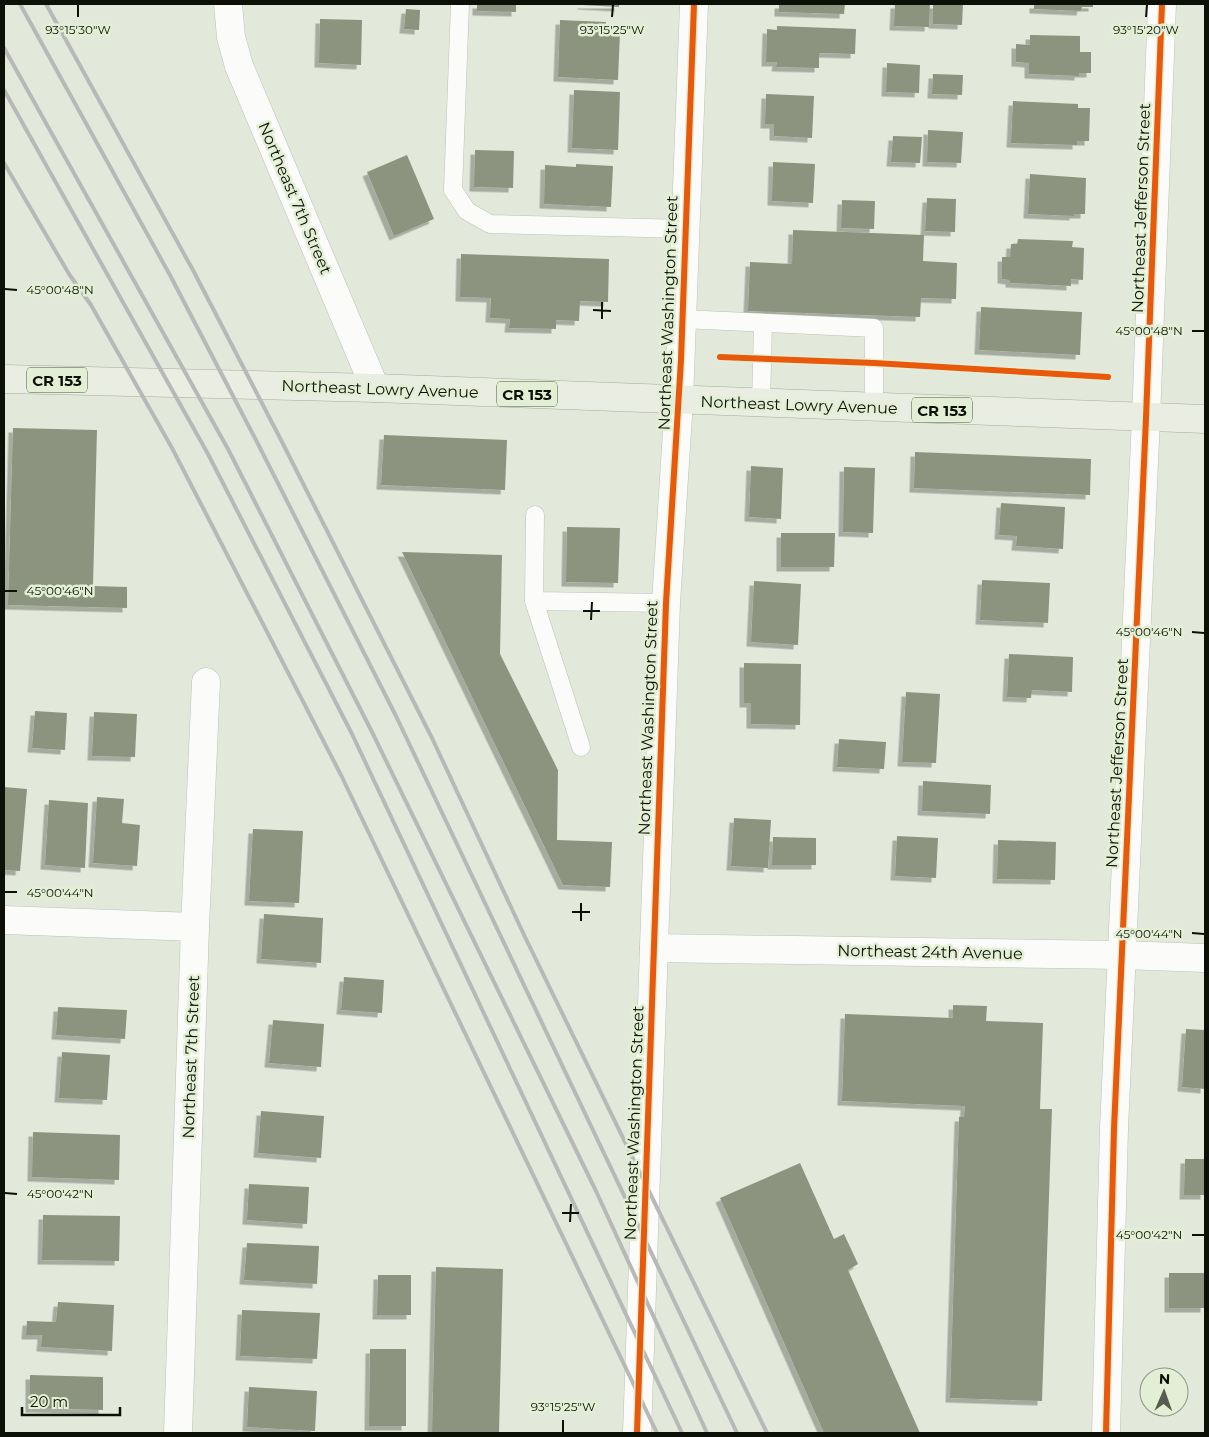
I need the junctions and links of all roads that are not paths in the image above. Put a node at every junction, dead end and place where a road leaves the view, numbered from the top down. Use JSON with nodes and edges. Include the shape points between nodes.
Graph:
{"nodes":[{"id":1,"x":228,"y":4,"type":"edge"},
{"id":2,"x":460,"y":4,"type":"edge"},
{"id":3,"x":694,"y":4,"type":"edge"},
{"id":4,"x":1162,"y":4,"type":"edge"},
{"id":5,"x":685,"y":229,"type":"junction"},
{"id":6,"x":682,"y":319,"type":"junction"},
{"id":7,"x":763,"y":323,"type":"junction"},
{"id":8,"x":4,"y":379,"type":"edge"},
{"id":9,"x":375,"y":388,"type":"junction"},
{"id":10,"x":679,"y":400,"type":"junction"},
{"id":11,"x":761,"y":403,"type":"junction"},
{"id":12,"x":874,"y":407,"type":"junction"},
{"id":13,"x":1146,"y":418,"type":"junction"},
{"id":14,"x":1205,"y":419,"type":"edge"},
{"id":15,"x":535,"y":515,"type":"dead end"},
{"id":16,"x":534,"y":601,"type":"junction"},
{"id":17,"x":666,"y":603,"type":"junction"},
{"id":18,"x":206,"y":682,"type":"dead end"},
{"id":19,"x":581,"y":747,"type":"dead end"},
{"id":20,"x":4,"y":920,"type":"edge"},
{"id":21,"x":195,"y":927,"type":"junction"},
{"id":22,"x":654,"y":948,"type":"junction"},
{"id":23,"x":1122,"y":955,"type":"junction"},
{"id":24,"x":1205,"y":958,"type":"edge"},
{"id":25,"x":178,"y":1433,"type":"edge"},
{"id":26,"x":637,"y":1433,"type":"edge"},
{"id":27,"x":1106,"y":1433,"type":"edge"}],
"edges":[{"from":1,"to":9,"type":"street","name":"Northeast 7th Street","via":[[231,37],[239,66]]},
{"from":2,"to":5,"type":"lane","via":[[453,190],[467,211],[490,224]]},
{"from":3,"to":5,"type":"street","name":"Northeast Washington Street"},
{"from":4,"to":13,"type":"street","name":"Northeast Jefferson Street"},
{"from":5,"to":6,"type":"street","name":"Northeast Washington Street"},
{"from":6,"to":7,"type":"lane"},
{"from":6,"to":10,"type":"street","name":"Northeast Washington Street"},
{"from":7,"to":11,"type":"lane"},
{"from":7,"to":12,"type":"lane","via":[[874,328]]},
{"from":8,"to":9,"type":"main road","name":"Northeast Lowry Avenue","number":"CR 153"},
{"from":9,"to":10,"type":"main road","name":"Northeast Lowry Avenue","number":"CR 153"},
{"from":10,"to":11,"type":"main road","name":"Northeast Lowry Avenue","number":"CR 153"},
{"from":10,"to":17,"type":"street","name":"Northeast Washington Street"},
{"from":11,"to":12,"type":"main road","name":"Northeast Lowry Avenue","number":"CR 153"},
{"from":12,"to":13,"type":"main road","name":"Northeast Lowry Avenue","number":"CR 153"},
{"from":13,"to":14,"type":"main road","name":"Northeast Lowry Avenue","number":"CR 153"},
{"from":13,"to":23,"type":"street","name":"Northeast Jefferson Street"},
{"from":15,"to":16,"type":"lane"},
{"from":16,"to":17,"type":"lane"},
{"from":16,"to":19,"type":"lane"},
{"from":17,"to":22,"type":"street","name":"Northeast Washington Street"},
{"from":18,"to":21,"type":"street","name":"Northeast 7th Street"},
{"from":20,"to":21,"type":"street"},
{"from":21,"to":25,"type":"street","name":"Northeast 7th Street"},
{"from":22,"to":23,"type":"street","name":"Northeast 24th Avenue"},
{"from":22,"to":26,"type":"street","name":"Northeast Washington Street"},
{"from":23,"to":24,"type":"street","name":"Northeast 24th Avenue"},
{"from":23,"to":27,"type":"street","name":"Northeast Jefferson Street"}]}
